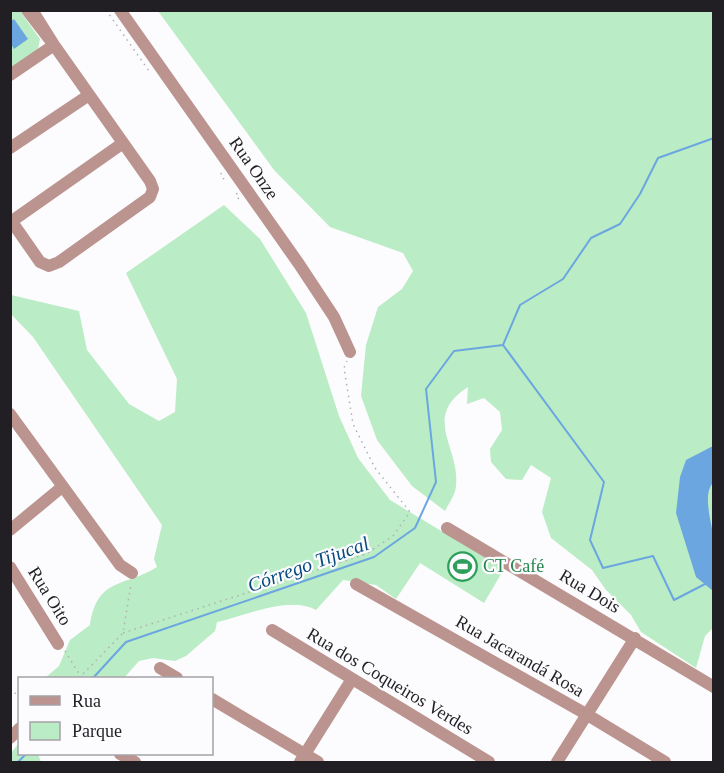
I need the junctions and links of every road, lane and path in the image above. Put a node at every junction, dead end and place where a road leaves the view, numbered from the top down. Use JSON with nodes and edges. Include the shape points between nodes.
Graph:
{"nodes":[{"id":1,"x":27,"y":10,"type":"edge"},
{"id":2,"x":32,"y":10,"type":"edge"},
{"id":3,"x":120,"y":10,"type":"edge"},
{"id":4,"x":54,"y":45,"type":"junction"},
{"id":5,"x":10,"y":75,"type":"edge"},
{"id":6,"x":89,"y":94,"type":"junction"},
{"id":7,"x":123,"y":143,"type":"junction"},
{"id":8,"x":10,"y":148,"type":"edge"},
{"id":9,"x":11,"y":220,"type":"edge"},
{"id":10,"x":351,"y":352,"type":"joint"},
{"id":11,"x":10,"y":414,"type":"edge"},
{"id":12,"x":62,"y":487,"type":"junction"},
{"id":13,"x":447,"y":528,"type":"dead end"},
{"id":14,"x":10,"y":530,"type":"edge"},
{"id":15,"x":10,"y":567,"type":"edge"},
{"id":16,"x":132,"y":573,"type":"joint"},
{"id":17,"x":356,"y":584,"type":"dead end"},
{"id":18,"x":272,"y":630,"type":"dead end"},
{"id":19,"x":123,"y":633,"type":"junction"},
{"id":20,"x":635,"y":638,"type":"junction"},
{"id":21,"x":58,"y":644,"type":"joint"},
{"id":22,"x":160,"y":668,"type":"dead end"},
{"id":23,"x":80,"y":677,"type":"edge"},
{"id":24,"x":175,"y":677,"type":"edge"},
{"id":25,"x":352,"y":679,"type":"junction"},
{"id":26,"x":714,"y":687,"type":"edge"},
{"id":27,"x":213,"y":700,"type":"edge"},
{"id":28,"x":586,"y":714,"type":"junction"},
{"id":29,"x":302,"y":758,"type":"edge"},
{"id":30,"x":318,"y":762,"type":"edge"},
{"id":31,"x":489,"y":762,"type":"edge"},
{"id":32,"x":557,"y":762,"type":"edge"},
{"id":33,"x":665,"y":762,"type":"edge"}],
"edges":[{"from":1,"to":4,"type":"street"},
{"from":2,"to":4,"type":"street"},
{"from":3,"to":10,"type":"street","name":"Rua Onze","via":[[299,264],[334,316]]},
{"from":4,"to":5,"type":"street"},
{"from":4,"to":6,"type":"street"},
{"from":6,"to":7,"type":"street"},
{"from":6,"to":8,"type":"street"},
{"from":7,"to":9,"type":"street"},
{"from":7,"to":9,"type":"street","via":[[150,181],[152,194],[59,262],[40,262]]},
{"from":10,"to":19,"type":"path","via":[[344,368],[353,424],[375,468],[410,512],[393,536],[366,554]]},
{"from":11,"to":12,"type":"street"},
{"from":12,"to":14,"type":"street"},
{"from":12,"to":16,"type":"street","via":[[120,565]]},
{"from":13,"to":20,"type":"street","name":"Rua Dois"},
{"from":15,"to":21,"type":"street","name":"Rua Oito"},
{"from":16,"to":19,"type":"path"},
{"from":17,"to":28,"type":"street","name":"Rua Jacarandá Rosa"},
{"from":18,"to":25,"type":"street","name":"Rua dos Coqueiros Verdes"},
{"from":19,"to":23,"type":"path"},
{"from":20,"to":26,"type":"street","name":"Rua Dois"},
{"from":20,"to":28,"type":"street"},
{"from":21,"to":23,"type":"path","via":[[68,653]]},
{"from":22,"to":24,"type":"street"},
{"from":25,"to":29,"type":"street"},
{"from":25,"to":31,"type":"street","name":"Rua dos Coqueiros Verdes"},
{"from":27,"to":29,"type":"street"},
{"from":28,"to":32,"type":"street"},
{"from":28,"to":33,"type":"street","name":"Rua Jacarandá Rosa"},
{"from":29,"to":30,"type":"street"}]}
